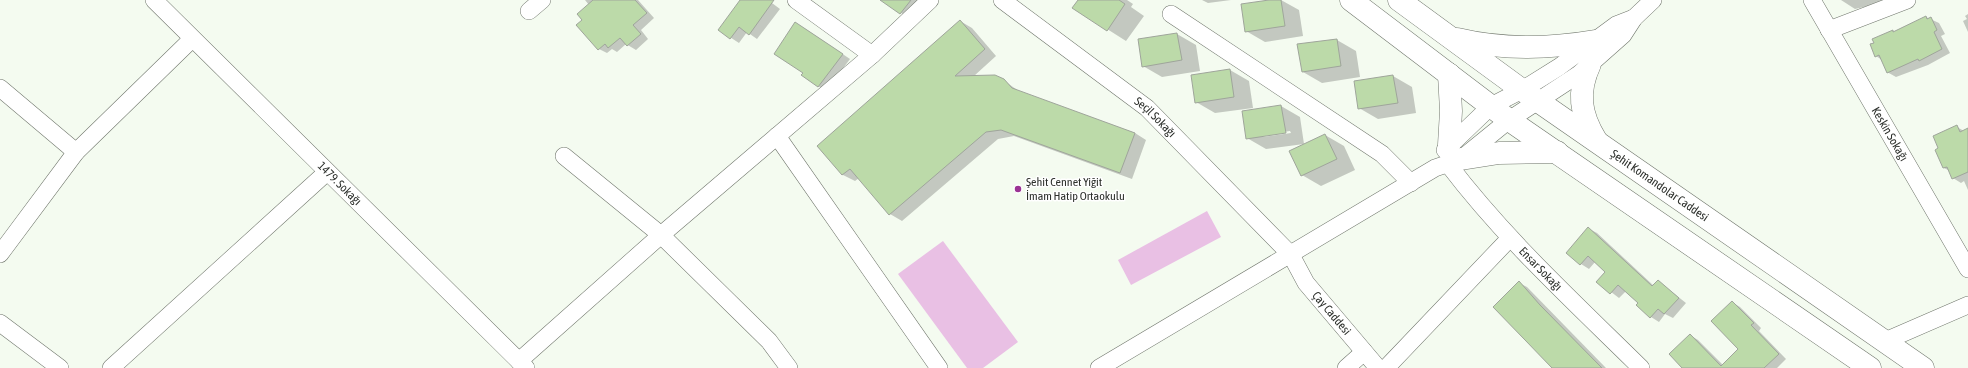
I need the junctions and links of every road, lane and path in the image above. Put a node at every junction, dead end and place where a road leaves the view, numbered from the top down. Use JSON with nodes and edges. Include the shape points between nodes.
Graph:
{"nodes":[{"id":1,"x":154,"y":0,"type":"edge"},
{"id":2,"x":542,"y":0,"type":"edge"},
{"id":3,"x":796,"y":0,"type":"edge"},
{"id":4,"x":930,"y":0,"type":"edge"},
{"id":5,"x":1002,"y":0,"type":"edge"},
{"id":6,"x":1351,"y":0,"type":"edge"},
{"id":7,"x":1400,"y":0,"type":"edge"},
{"id":8,"x":1653,"y":0,"type":"edge"},
{"id":9,"x":1812,"y":0,"type":"edge"},
{"id":10,"x":1907,"y":0,"type":"edge"},
{"id":11,"x":529,"y":11,"type":"dead end"},
{"id":12,"x":1171,"y":14,"type":"dead end"},
{"id":13,"x":1634,"y":18,"type":"junction"},
{"id":14,"x":1829,"y":30,"type":"junction"},
{"id":15,"x":1449,"y":37,"type":"junction"},
{"id":16,"x":192,"y":39,"type":"junction"},
{"id":17,"x":1595,"y":41,"type":"junction"},
{"id":18,"x":872,"y":55,"type":"junction"},
{"id":19,"x":1590,"y":64,"type":"junction"},
{"id":20,"x":1449,"y":74,"type":"junction"},
{"id":21,"x":0,"y":88,"type":"edge"},
{"id":22,"x":1530,"y":95,"type":"junction"},
{"id":23,"x":1491,"y":106,"type":"junction"},
{"id":24,"x":1509,"y":120,"type":"junction"},
{"id":25,"x":777,"y":136,"type":"junction"},
{"id":26,"x":1596,"y":141,"type":"junction"},
{"id":27,"x":76,"y":152,"type":"junction"},
{"id":28,"x":1557,"y":152,"type":"junction"},
{"id":29,"x":564,"y":156,"type":"dead end"},
{"id":30,"x":1448,"y":159,"type":"junction"},
{"id":31,"x":327,"y":172,"type":"junction"},
{"id":32,"x":1411,"y":183,"type":"junction"},
{"id":33,"x":661,"y":234,"type":"junction"},
{"id":34,"x":1510,"y":238,"type":"junction"},
{"id":35,"x":0,"y":254,"type":"edge"},
{"id":36,"x":1291,"y":255,"type":"junction"},
{"id":37,"x":1968,"y":269,"type":"edge"},
{"id":38,"x":1968,"y":305,"type":"edge"},
{"id":39,"x":0,"y":323,"type":"edge"},
{"id":40,"x":1885,"y":341,"type":"junction"},
{"id":41,"x":1364,"y":352,"type":"junction"},
{"id":42,"x":522,"y":365,"type":"edge"},
{"id":43,"x":114,"y":367,"type":"edge"},
{"id":44,"x":60,"y":368,"type":"edge"},
{"id":45,"x":789,"y":368,"type":"edge"},
{"id":46,"x":939,"y":368,"type":"edge"},
{"id":47,"x":1099,"y":368,"type":"edge"},
{"id":48,"x":1346,"y":368,"type":"edge"},
{"id":49,"x":1378,"y":368,"type":"edge"},
{"id":50,"x":1386,"y":368,"type":"edge"},
{"id":51,"x":1641,"y":368,"type":"edge"},
{"id":52,"x":1870,"y":368,"type":"edge"},
{"id":53,"x":1923,"y":368,"type":"edge"}],
"edges":[{"from":1,"to":16,"type":"street","name":"1479. Sokağı"},
{"from":2,"to":11,"type":"street"},
{"from":3,"to":18,"type":"street"},
{"from":4,"to":18,"type":"street"},
{"from":5,"to":36,"type":"street","name":"Seçil Sokağı","via":[[1147,108]]},
{"from":6,"to":20,"type":"main road"},
{"from":7,"to":15,"type":"main road","name":"Şehit Komandolar Caddesi"},
{"from":8,"to":13,"type":"street"},
{"from":9,"to":14,"type":"street","name":"Keskin Sokağı"},
{"from":10,"to":14,"type":"street"},
{"from":12,"to":32,"type":"street","via":[[1382,154]]},
{"from":13,"to":17,"type":"street","via":[[1616,25]]},
{"from":13,"to":19,"type":"street","via":[[1623,35]]},
{"from":14,"to":37,"type":"street","name":"Keskin Sokağı"},
{"from":15,"to":17,"type":"main road","via":[[1518,48]]},
{"from":15,"to":22,"type":"main road","name":"Şehit Komandolar Caddesi"},
{"from":16,"to":27,"type":"street"},
{"from":16,"to":31,"type":"street","name":"1479. Sokağı"},
{"from":17,"to":22,"type":"street","via":[[1559,67]]},
{"from":18,"to":25,"type":"street"},
{"from":19,"to":22,"type":"street","via":[[1567,83]]},
{"from":19,"to":26,"type":"main road","via":[[1581,88],[1581,99],[1586,121]]},
{"from":20,"to":23,"type":"main road"},
{"from":20,"to":30,"type":"main road","via":[[1452,111]]},
{"from":21,"to":27,"type":"street"},
{"from":22,"to":23,"type":"street"},
{"from":22,"to":24,"type":"street"},
{"from":22,"to":26,"type":"main road","name":"Şehit Komandolar Caddesi"},
{"from":23,"to":24,"type":"main road"},
{"from":23,"to":30,"type":"street"},
{"from":24,"to":28,"type":"main road"},
{"from":24,"to":30,"type":"street"},
{"from":25,"to":33,"type":"street"},
{"from":25,"to":46,"type":"street"},
{"from":26,"to":40,"type":"main road","name":"Şehit Komandolar Caddesi"},
{"from":27,"to":35,"type":"street"},
{"from":28,"to":30,"type":"main road","via":[[1505,153]]},
{"from":28,"to":52,"type":"main road"},
{"from":29,"to":33,"type":"street"},
{"from":30,"to":32,"type":"street"},
{"from":30,"to":34,"type":"street","name":"Ensar Sokağı","via":[[1472,196]]},
{"from":31,"to":42,"type":"street","name":"1479. Sokağı"},
{"from":31,"to":43,"type":"street"},
{"from":32,"to":36,"type":"street"},
{"from":33,"to":42,"type":"street"},
{"from":33,"to":45,"type":"street","via":[[768,341]]},
{"from":34,"to":50,"type":"street"},
{"from":34,"to":51,"type":"street","name":"Ensar Sokağı"},
{"from":36,"to":41,"type":"street","name":"Çay Caddesi","via":[[1306,283]]},
{"from":36,"to":47,"type":"street"},
{"from":38,"to":40,"type":"street"},
{"from":39,"to":44,"type":"street"},
{"from":40,"to":53,"type":"main road","name":"Şehit Komandolar Caddesi"},
{"from":41,"to":48,"type":"street"},
{"from":41,"to":49,"type":"street","name":"Çay Caddesi"}]}
